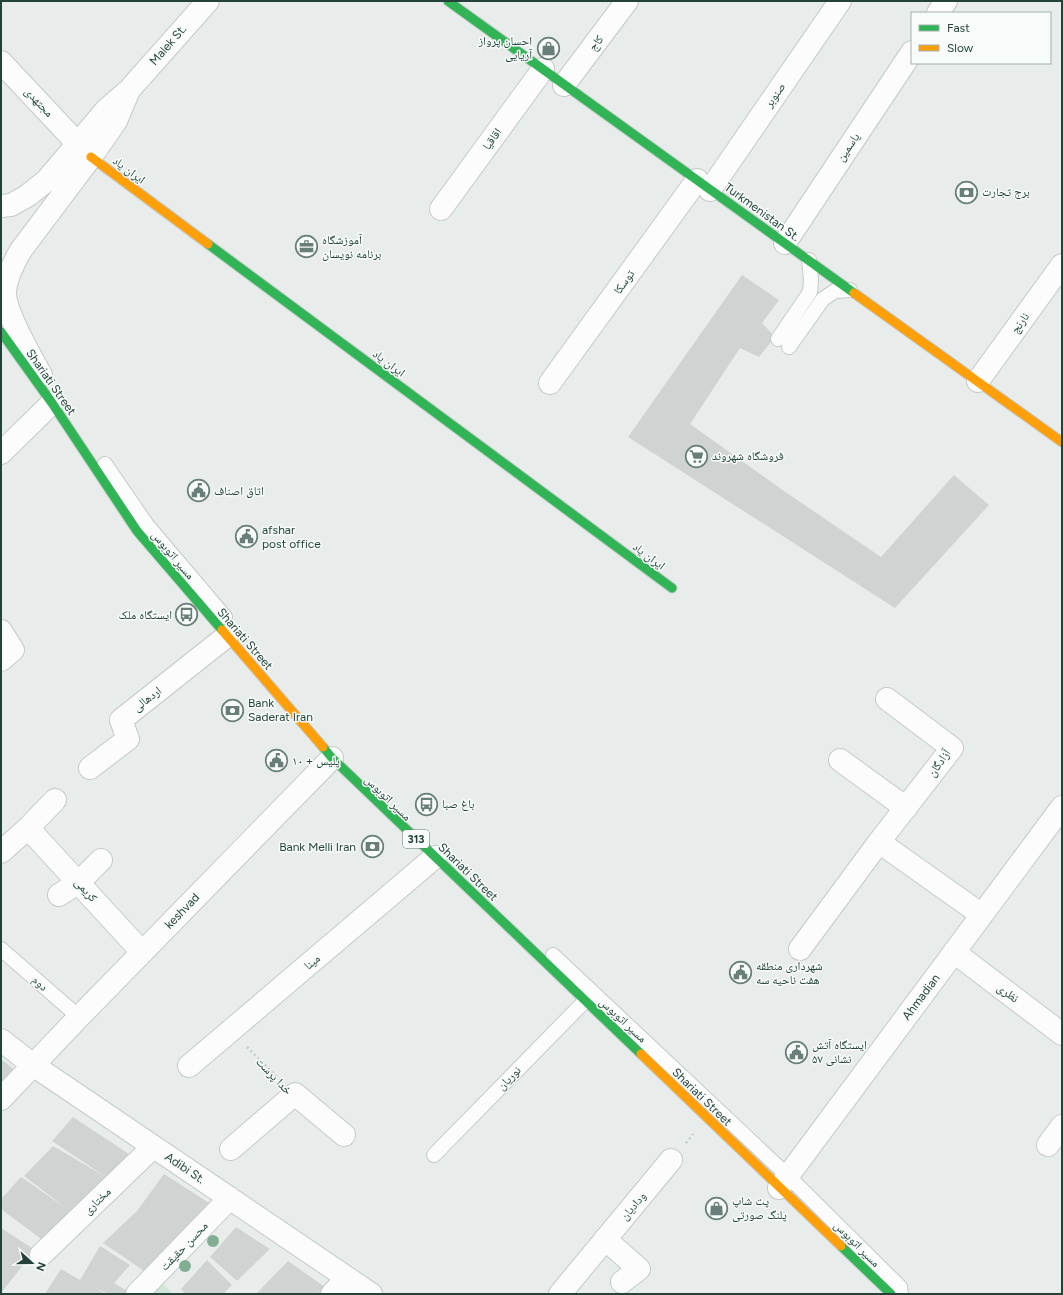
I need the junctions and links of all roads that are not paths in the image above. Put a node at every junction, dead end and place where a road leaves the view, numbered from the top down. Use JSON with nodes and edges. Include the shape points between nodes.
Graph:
{"nodes":[{"id":1,"x":208,"y":1,"type":"edge"},
{"id":2,"x":448,"y":1,"type":"edge"},
{"id":3,"x":628,"y":1,"type":"edge"},
{"id":4,"x":840,"y":1,"type":"edge"},
{"id":5,"x":946,"y":1,"type":"edge"},
{"id":6,"x":939,"y":12,"type":"edge"},
{"id":7,"x":911,"y":54,"type":"edge"},
{"id":8,"x":4,"y":55,"type":"edge"},
{"id":9,"x":543,"y":69,"type":"junction"},
{"id":10,"x":564,"y":85,"type":"junction"},
{"id":11,"x":84,"y":150,"type":"junction"},
{"id":12,"x":704,"y":185,"type":"junction"},
{"id":13,"x":1,"y":206,"type":"edge"},
{"id":14,"x":441,"y":209,"type":"dead end"},
{"id":15,"x":785,"y":243,"type":"junction"},
{"id":16,"x":809,"y":260,"type":"junction"},
{"id":17,"x":1062,"y":265,"type":"edge"},
{"id":18,"x":850,"y":290,"type":"junction"},
{"id":19,"x":1,"y":315,"type":"edge"},
{"id":20,"x":1,"y":332,"type":"edge"},
{"id":21,"x":29,"y":354,"type":"junction"},
{"id":22,"x":978,"y":382,"type":"junction"},
{"id":23,"x":550,"y":383,"type":"dead end"},
{"id":24,"x":52,"y":404,"type":"junction"},
{"id":25,"x":1062,"y":442,"type":"edge"},
{"id":26,"x":83,"y":449,"type":"junction"},
{"id":27,"x":1,"y":453,"type":"edge"},
{"id":28,"x":672,"y":588,"type":"dead end"},
{"id":29,"x":1,"y":631,"type":"edge"},
{"id":30,"x":227,"y":636,"type":"junction"},
{"id":31,"x":1,"y":660,"type":"edge"},
{"id":32,"x":887,"y":699,"type":"dead end"},
{"id":33,"x":332,"y":758,"type":"junction"},
{"id":34,"x":840,"y":760,"type":"dead end"},
{"id":35,"x":90,"y":768,"type":"dead end"},
{"id":36,"x":55,"y":800,"type":"dead end"},
{"id":37,"x":1062,"y":807,"type":"edge"},
{"id":38,"x":906,"y":808,"type":"junction"},
{"id":39,"x":28,"y":828,"type":"junction"},
{"id":40,"x":879,"y":842,"type":"junction"},
{"id":41,"x":1,"y":852,"type":"edge"},
{"id":42,"x":435,"y":857,"type":"junction"},
{"id":43,"x":101,"y":860,"type":"dead end"},
{"id":44,"x":79,"y":882,"type":"junction"},
{"id":45,"x":59,"y":895,"type":"dead end"},
{"id":46,"x":982,"y":915,"type":"junction"},
{"id":47,"x":1,"y":949,"type":"edge"},
{"id":48,"x":800,"y":949,"type":"dead end"},
{"id":49,"x":142,"y":952,"type":"junction"},
{"id":50,"x":954,"y":952,"type":"junction"},
{"id":51,"x":585,"y":1001,"type":"junction"},
{"id":52,"x":79,"y":1017,"type":"junction"},
{"id":53,"x":1062,"y":1034,"type":"edge"},
{"id":54,"x":1,"y":1040,"type":"edge"},
{"id":55,"x":33,"y":1065,"type":"junction"},
{"id":56,"x":190,"y":1066,"type":"dead end"},
{"id":57,"x":1,"y":1099,"type":"edge"},
{"id":58,"x":1062,"y":1126,"type":"edge"},
{"id":59,"x":344,"y":1134,"type":"dead end"},
{"id":60,"x":1048,"y":1145,"type":"dead end"},
{"id":61,"x":153,"y":1147,"type":"junction"},
{"id":62,"x":231,"y":1149,"type":"dead end"},
{"id":63,"x":434,"y":1155,"type":"dead end"},
{"id":64,"x":671,"y":1160,"type":"road end"},
{"id":65,"x":784,"y":1182,"type":"junction"},
{"id":66,"x":230,"y":1198,"type":"junction"},
{"id":67,"x":606,"y":1239,"type":"junction"},
{"id":68,"x":41,"y":1255,"type":"dead end"},
{"id":69,"x":347,"y":1278,"type":"junction"},
{"id":70,"x":622,"y":1282,"type":"dead end"},
{"id":71,"x":137,"y":1294,"type":"edge"},
{"id":72,"x":332,"y":1294,"type":"edge"},
{"id":73,"x":370,"y":1294,"type":"edge"},
{"id":74,"x":560,"y":1294,"type":"edge"},
{"id":75,"x":891,"y":1294,"type":"edge"},
{"id":76,"x":901,"y":1294,"type":"edge"}],
"edges":[{"from":1,"to":11,"type":"street","name":"Malek St.","via":[[129,90],[116,121]]},
{"from":2,"to":9,"type":"street","name":"Turkmenistan St."},
{"from":3,"to":10,"type":"street","name":"کاج"},
{"from":4,"to":12,"type":"street","name":"صنوبر"},
{"from":5,"to":6,"type":"street"},
{"from":7,"to":15,"type":"street","name":"یاسمین"},
{"from":8,"to":11,"type":"street","name":"مجتهدی"},
{"from":9,"to":10,"type":"street","name":"Turkmenistan St."},
{"from":9,"to":14,"type":"street","name":"اقاقیا"},
{"from":10,"to":12,"type":"street","name":"Turkmenistan St."},
{"from":11,"to":13,"type":"street","via":[[22,199],[11,205]]},
{"from":11,"to":21,"type":"street","via":[[12,265],[8,277],[6,303]]},
{"from":11,"to":28,"type":"street","name":"ایران یاد"},
{"from":12,"to":15,"type":"street","name":"Turkmenistan St."},
{"from":12,"to":23,"type":"street","name":"توسکا"},
{"from":15,"to":16,"type":"street","name":"Turkmenistan St."},
{"from":16,"to":18,"type":"street","name":"Turkmenistan St."},
{"from":16,"to":18,"type":"lane","via":[[810,292],[784,343],[824,299],[835,291]]},
{"from":17,"to":22,"type":"street","name":"نارنج"},
{"from":18,"to":22,"type":"street","name":"Turkmenistan St."},
{"from":19,"to":21,"type":"lane","name":"مسیر اتوبوس"},
{"from":20,"to":24,"type":"street","name":"Shariati Street","number":"313"},
{"from":21,"to":26,"type":"street"},
{"from":21,"to":65,"type":"lane","name":"مسیر اتوبوس","via":[[147,525],[341,753]]},
{"from":22,"to":25,"type":"street","name":"Turkmenistan St."},
{"from":24,"to":26,"type":"street","name":"Shariati Street","number":"313"},
{"from":24,"to":27,"type":"street"},
{"from":26,"to":30,"type":"street","name":"Shariati Street","number":"313","via":[[137,531]]},
{"from":29,"to":31,"type":"street","via":[[13,650]]},
{"from":30,"to":33,"type":"street","name":"Shariati Street","number":"313"},
{"from":30,"to":35,"type":"street","name":"اردهالی","via":[[121,720],[128,739]]},
{"from":32,"to":38,"type":"street","name":"آزادگان","via":[[952,748]]},
{"from":33,"to":42,"type":"street","name":"Shariati Street","number":"313"},
{"from":33,"to":49,"type":"street","name":"keshvad"},
{"from":34,"to":38,"type":"street"},
{"from":36,"to":39,"type":"street"},
{"from":37,"to":46,"type":"street","name":"Ahmadian"},
{"from":38,"to":40,"type":"street","name":"آزادگان"},
{"from":39,"to":41,"type":"street"},
{"from":39,"to":44,"type":"street","name":"کریمی"},
{"from":40,"to":46,"type":"street"},
{"from":40,"to":48,"type":"street","name":"آزادگان"},
{"from":42,"to":51,"type":"street","name":"Shariati Street","number":"313"},
{"from":42,"to":56,"type":"street","name":"مینا"},
{"from":43,"to":44,"type":"street"},
{"from":44,"to":45,"type":"street"},
{"from":44,"to":49,"type":"street","name":"کریمی"},
{"from":46,"to":50,"type":"street","name":"Ahmadian"},
{"from":47,"to":52,"type":"lane","name":"دوم"},
{"from":49,"to":52,"type":"street","name":"keshvad"},
{"from":50,"to":53,"type":"street","name":"نظری"},
{"from":50,"to":65,"type":"street","name":"Ahmadian"},
{"from":51,"to":63,"type":"lane","name":"نوریان"},
{"from":51,"to":65,"type":"street","name":"Shariati Street","number":"313","via":[[706,1118]]},
{"from":52,"to":55,"type":"street","name":"keshvad"},
{"from":54,"to":55,"type":"street","name":"Adibi St."},
{"from":55,"to":57,"type":"street"},
{"from":55,"to":61,"type":"street","name":"Adibi St."},
{"from":58,"to":60,"type":"street"},
{"from":59,"to":62,"type":"street","name":"خدا پرست","via":[[295,1094]]},
{"from":61,"to":66,"type":"street","name":"Adibi St."},
{"from":61,"to":68,"type":"street","name":"مختاری"},
{"from":64,"to":67,"type":"street","name":"ودادیان"},
{"from":65,"to":75,"type":"street","name":"Shariati Street","number":"313"},
{"from":65,"to":76,"type":"lane","name":"مسیر اتوبوس","via":[[900,1287]]},
{"from":66,"to":69,"type":"street","name":"Adibi St."},
{"from":66,"to":71,"type":"street","name":"محسن حقیقت"},
{"from":67,"to":70,"type":"street","via":[[639,1269]]},
{"from":67,"to":74,"type":"street","name":"ودادیان"},
{"from":69,"to":72,"type":"street"},
{"from":69,"to":73,"type":"street","name":"Adibi St."}]}
